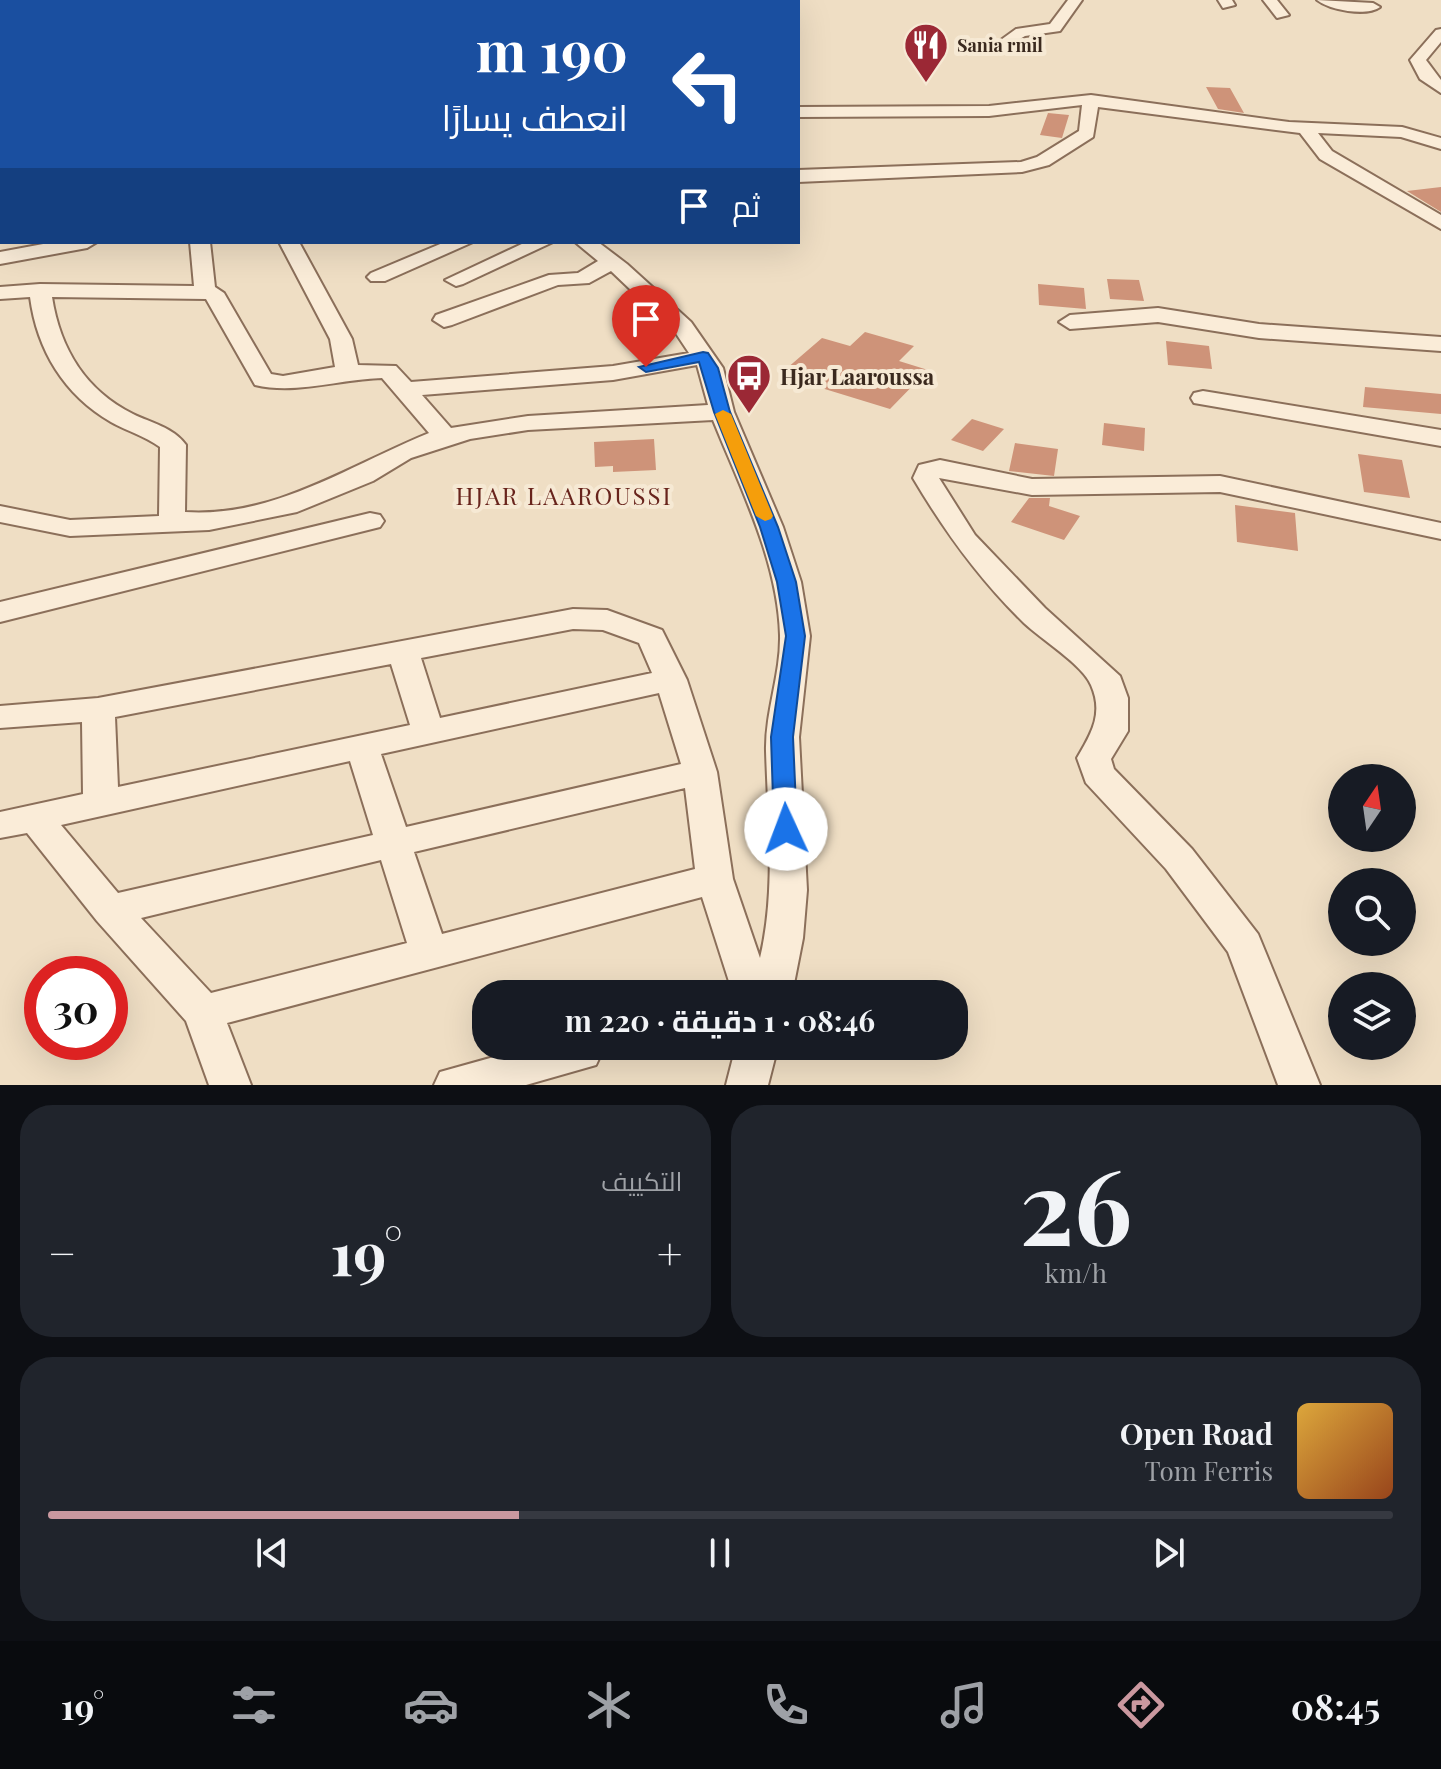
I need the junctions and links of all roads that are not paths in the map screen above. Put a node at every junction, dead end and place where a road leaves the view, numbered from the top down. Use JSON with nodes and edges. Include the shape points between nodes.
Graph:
{"nodes":[{"id":1,"x":1075,"y":0,"type":"edge"},
{"id":2,"x":1270,"y":0,"type":"edge"},
{"id":3,"x":1324,"y":0,"type":"edge"},
{"id":4,"x":1373,"y":7,"type":"dead end"},
{"id":5,"x":1282,"y":15,"type":"dead end"},
{"id":6,"x":1441,"y":33,"type":"edge"},
{"id":7,"x":1006,"y":42,"type":"dead end"},
{"id":8,"x":1441,"y":88,"type":"edge"},
{"id":9,"x":1091,"y":100,"type":"junction"},
{"id":10,"x":800,"y":112,"type":"edge"},
{"id":11,"x":1305,"y":128,"type":"junction"},
{"id":12,"x":1441,"y":144,"type":"edge"},
{"id":13,"x":800,"y":176,"type":"edge"},
{"id":14,"x":1441,"y":223,"type":"edge"},
{"id":15,"x":76,"y":244,"type":"edge"},
{"id":16,"x":200,"y":244,"type":"edge"},
{"id":17,"x":290,"y":244,"type":"edge"},
{"id":18,"x":458,"y":244,"type":"edge"},
{"id":19,"x":538,"y":244,"type":"edge"},
{"id":20,"x":588,"y":244,"type":"edge"},
{"id":21,"x":0,"y":258,"type":"edge"},
{"id":22,"x":612,"y":262,"type":"junction"},
{"id":23,"x":378,"y":277,"type":"dead end"},
{"id":24,"x":456,"y":280,"type":"dead end"},
{"id":25,"x":40,"y":290,"type":"junction"},
{"id":26,"x":205,"y":292,"type":"junction"},
{"id":27,"x":0,"y":293,"type":"edge"},
{"id":28,"x":444,"y":320,"type":"dead end"},
{"id":29,"x":1070,"y":322,"type":"dead end"},
{"id":30,"x":1441,"y":344,"type":"edge"},
{"id":31,"x":703,"y":357,"type":"junction"},
{"id":32,"x":348,"y":372,"type":"junction"},
{"id":33,"x":406,"y":390,"type":"junction"},
{"id":34,"x":1203,"y":398,"type":"dead end"},
{"id":35,"x":722,"y":412,"type":"junction"},
{"id":36,"x":445,"y":436,"type":"junction"},
{"id":37,"x":1441,"y":438,"type":"edge"},
{"id":38,"x":0,"y":514,"type":"edge"},
{"id":39,"x":370,"y":521,"type":"dead end"},
{"id":40,"x":184,"y":523,"type":"junction"},
{"id":41,"x":1441,"y":531,"type":"edge"},
{"id":42,"x":0,"y":612,"type":"edge"},
{"id":43,"x":403,"y":651,"type":"junction"},
{"id":44,"x":671,"y":680,"type":"junction"},
{"id":45,"x":98,"y":709,"type":"junction"},
{"id":46,"x":0,"y":717,"type":"edge"},
{"id":47,"x":428,"y":731,"type":"junction"},
{"id":48,"x":362,"y":746,"type":"junction"},
{"id":49,"x":700,"y":772,"type":"junction"},
{"id":50,"x":101,"y":803,"type":"junction"},
{"id":51,"x":17,"y":821,"type":"edge"},
{"id":52,"x":396,"y":843,"type":"junction"},
{"id":53,"x":715,"y":879,"type":"junction"},
{"id":54,"x":110,"y":910,"type":"junction"},
{"id":55,"x":429,"y":953,"type":"junction"},
{"id":56,"x":748,"y":980,"type":"edge"},
{"id":57,"x":775,"y":980,"type":"edge"},
{"id":58,"x":203,"y":1012,"type":"junction"},
{"id":59,"x":550,"y":1060,"type":"edge"},
{"id":60,"x":753,"y":1060,"type":"edge"},
{"id":61,"x":230,"y":1085,"type":"edge"},
{"id":62,"x":455,"y":1085,"type":"edge"},
{"id":63,"x":747,"y":1085,"type":"edge"},
{"id":64,"x":1299,"y":1085,"type":"edge"}],
"edges":[{"from":1,"to":7,"type":"street","via":[[1055,28],[1021,32]]},
{"from":2,"to":5,"type":"street"},
{"from":3,"to":4,"type":"street"},
{"from":6,"to":8,"type":"street","via":[[1418,60]]},
{"from":9,"to":10,"type":"street","via":[[989,111]]},
{"from":9,"to":11,"type":"street"},
{"from":9,"to":13,"type":"street","via":[[1087,133],[1043,161],[1022,167]]},
{"from":11,"to":12,"type":"street","via":[[1402,132]]},
{"from":11,"to":14,"type":"street","via":[[1326,155]]},
{"from":15,"to":21,"type":"street"},
{"from":16,"to":26,"type":"street"},
{"from":17,"to":32,"type":"street","via":[[341,339]]},
{"from":18,"to":23,"type":"street"},
{"from":19,"to":24,"type":"street"},
{"from":20,"to":22,"type":"street"},
{"from":22,"to":28,"type":"street","via":[[582,279],[556,279]]},
{"from":22,"to":31,"type":"street","via":[[683,327]]},
{"from":25,"to":26,"type":"street"},
{"from":25,"to":27,"type":"street"},
{"from":25,"to":40,"type":"street","via":[[43,323],[71,378],[121,418],[173,445],[171,514]]},
{"from":26,"to":32,"type":"street","via":[[217,296],[263,380],[283,383]]},
{"from":29,"to":30,"type":"street","via":[[1158,315],[1259,331]]},
{"from":31,"to":33,"type":"street","via":[[613,373]]},
{"from":31,"to":35,"type":"street"},
{"from":32,"to":33,"type":"street","via":[[385,370]]},
{"from":33,"to":36,"type":"street"},
{"from":34,"to":37,"type":"street"},
{"from":35,"to":36,"type":"street","via":[[507,425]]},
{"from":35,"to":57,"type":"street","via":[[769,527],[795,636],[782,737],[789,890]]},
{"from":36,"to":40,"type":"street","via":[[287,506]]},
{"from":38,"to":40,"type":"street","via":[[70,528]]},
{"from":39,"to":42,"type":"street"},
{"from":41,"to":64,"type":"street","via":[[1220,484],[1032,487],[940,468],[928,471],[926,478],[964,540],[1034,615],[1104,676],[1112,698],[1112,731],[1094,758],[1098,774],[1179,859],[1244,945]]},
{"from":43,"to":44,"type":"street","via":[[573,619],[607,620],[651,637]]},
{"from":43,"to":45,"type":"street"},
{"from":43,"to":47,"type":"street"},
{"from":44,"to":47,"type":"street"},
{"from":44,"to":49,"type":"street"},
{"from":45,"to":46,"type":"street"},
{"from":45,"to":50,"type":"street"},
{"from":47,"to":48,"type":"street"},
{"from":48,"to":50,"type":"street"},
{"from":48,"to":52,"type":"street"},
{"from":49,"to":52,"type":"street"},
{"from":49,"to":53,"type":"street"},
{"from":50,"to":51,"type":"street"},
{"from":51,"to":54,"type":"street"},
{"from":52,"to":54,"type":"street"},
{"from":52,"to":55,"type":"street"},
{"from":53,"to":55,"type":"street"},
{"from":53,"to":56,"type":"street"},
{"from":54,"to":58,"type":"street"},
{"from":55,"to":58,"type":"street"},
{"from":58,"to":61,"type":"street"},
{"from":59,"to":62,"type":"street"},
{"from":60,"to":63,"type":"street"}]}
